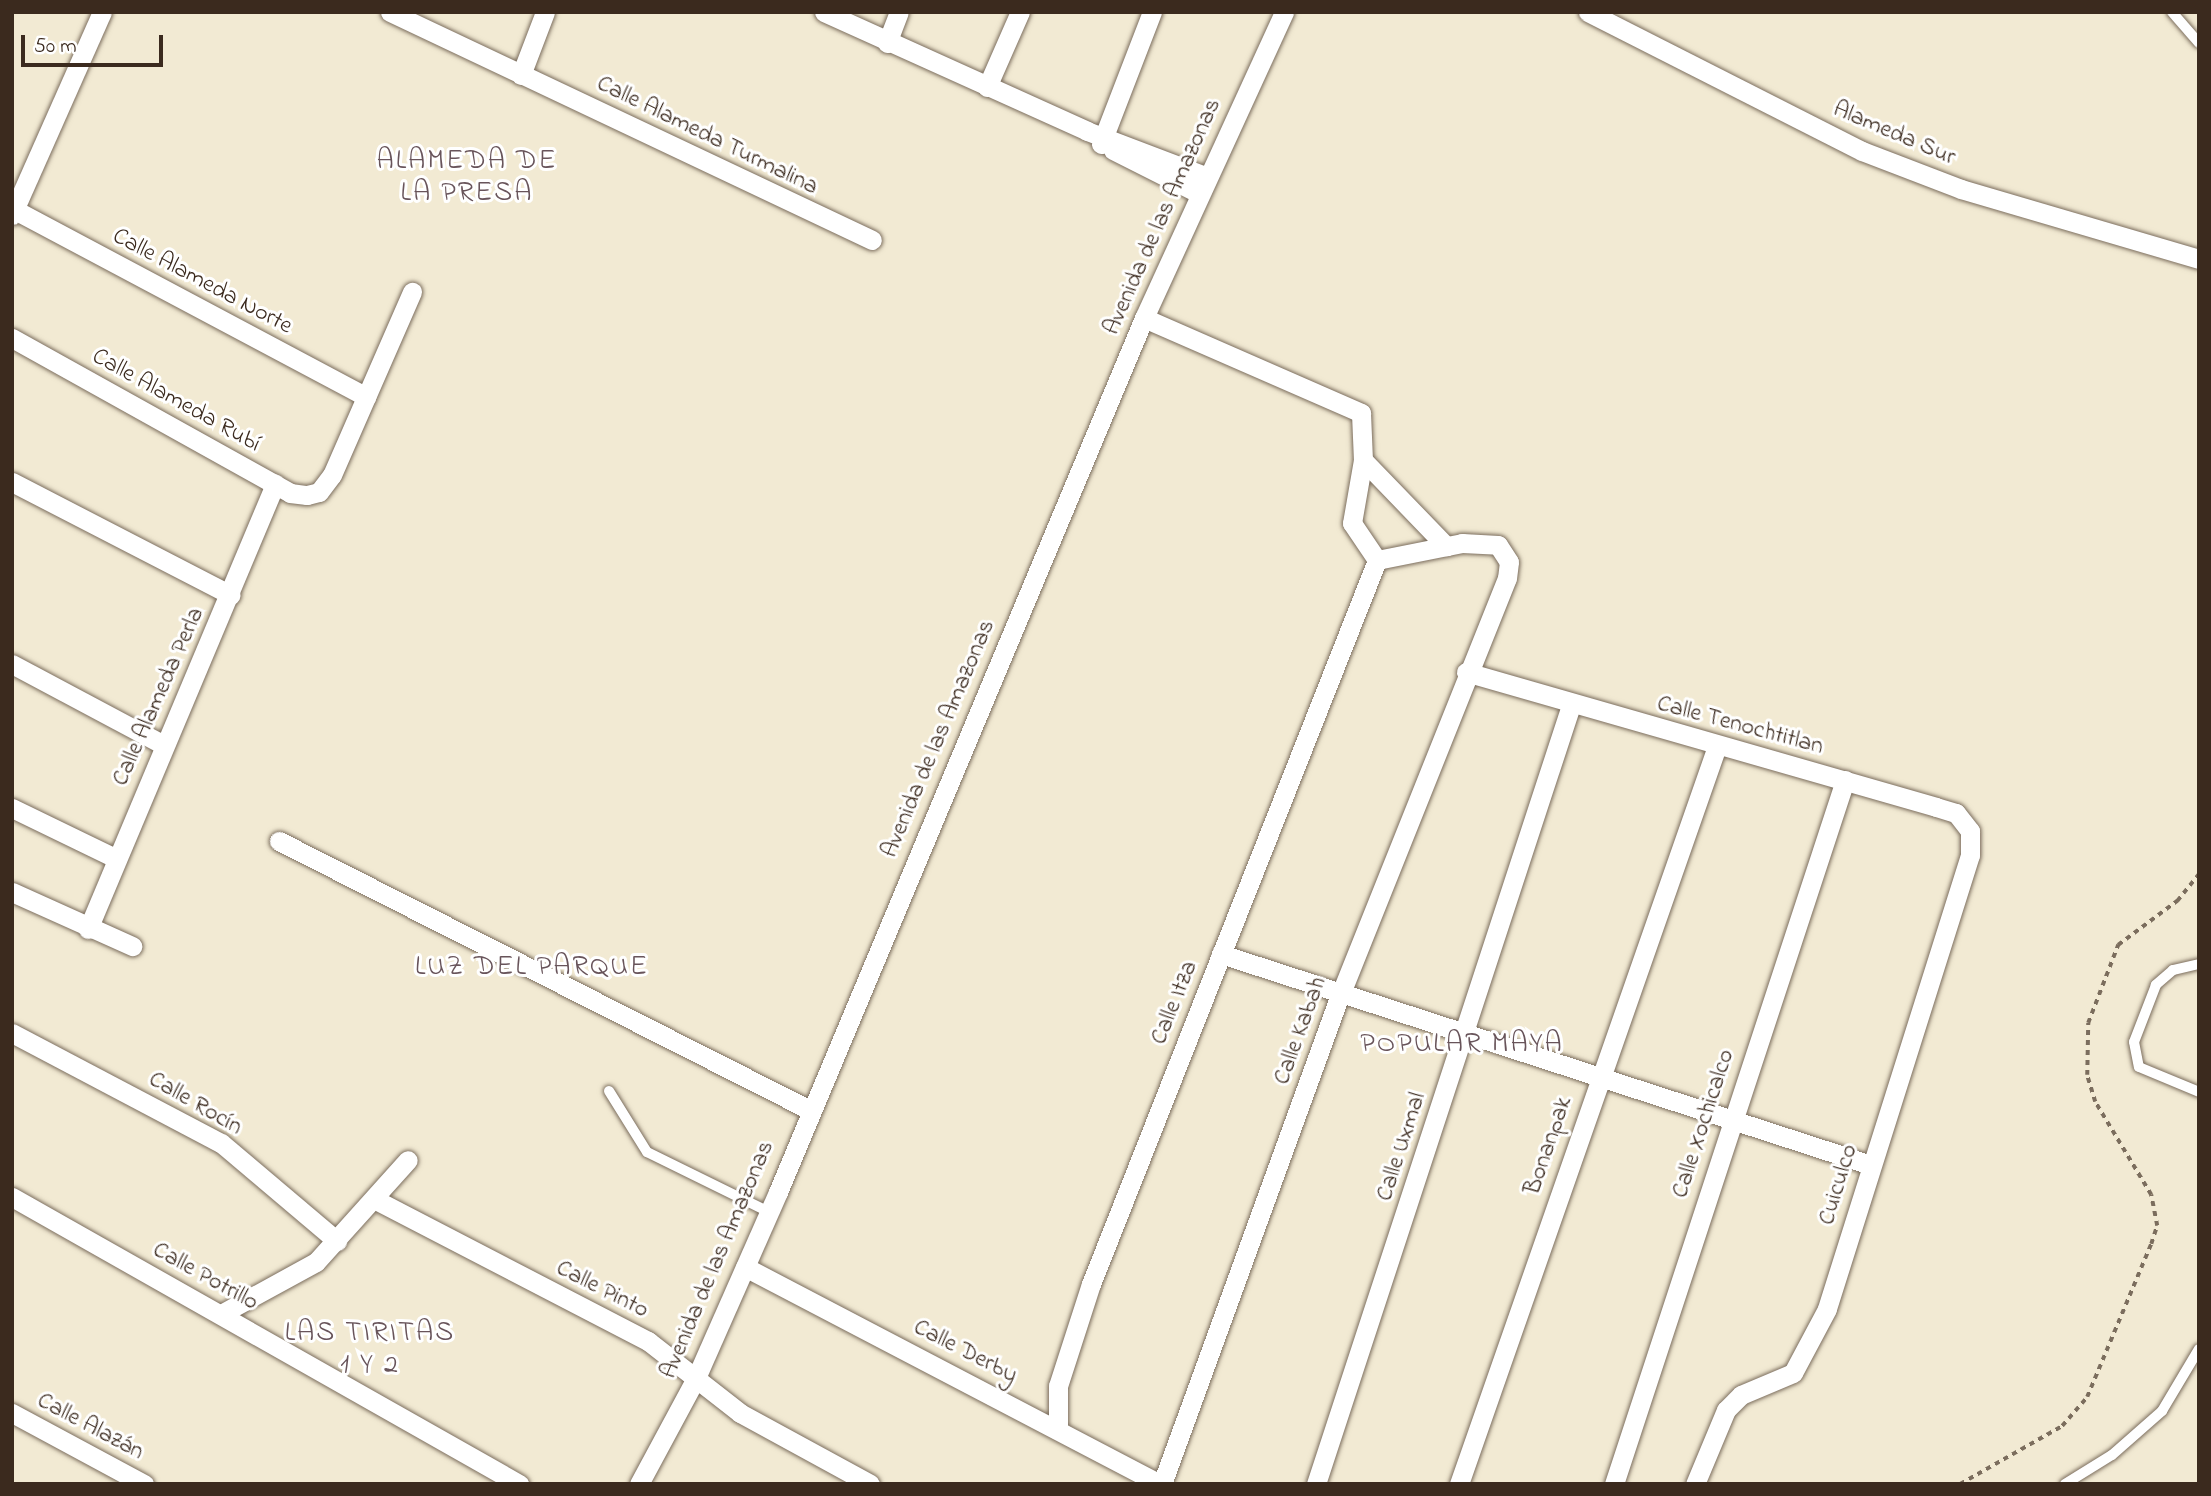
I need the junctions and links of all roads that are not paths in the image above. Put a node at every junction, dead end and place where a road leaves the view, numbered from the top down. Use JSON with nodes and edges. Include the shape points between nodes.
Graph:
{"nodes":[{"id":1,"x":102,"y":12,"type":"edge"},
{"id":2,"x":390,"y":12,"type":"edge"},
{"id":3,"x":545,"y":12,"type":"edge"},
{"id":4,"x":824,"y":12,"type":"edge"},
{"id":5,"x":899,"y":12,"type":"edge"},
{"id":6,"x":1020,"y":12,"type":"edge"},
{"id":7,"x":1152,"y":12,"type":"edge"},
{"id":8,"x":1284,"y":12,"type":"edge"},
{"id":9,"x":1588,"y":12,"type":"edge"},
{"id":10,"x":2172,"y":12,"type":"edge"},
{"id":11,"x":887,"y":43,"type":"junction"},
{"id":12,"x":2199,"y":43,"type":"edge"},
{"id":13,"x":521,"y":75,"type":"junction"},
{"id":14,"x":987,"y":87,"type":"junction"},
{"id":15,"x":1097,"y":137,"type":"junction"},
{"id":16,"x":1202,"y":184,"type":"junction"},
{"id":17,"x":13,"y":213,"type":"edge"},
{"id":18,"x":872,"y":240,"type":"dead end"},
{"id":19,"x":2199,"y":258,"type":"edge"},
{"id":20,"x":412,"y":292,"type":"dead end"},
{"id":21,"x":1144,"y":318,"type":"junction"},
{"id":22,"x":12,"y":338,"type":"edge"},
{"id":23,"x":366,"y":397,"type":"junction"},
{"id":24,"x":1363,"y":460,"type":"junction"},
{"id":25,"x":12,"y":482,"type":"edge"},
{"id":26,"x":275,"y":484,"type":"junction"},
{"id":27,"x":1446,"y":546,"type":"junction"},
{"id":28,"x":1377,"y":560,"type":"junction"},
{"id":29,"x":231,"y":595,"type":"junction"},
{"id":30,"x":12,"y":664,"type":"edge"},
{"id":31,"x":1466,"y":672,"type":"junction"},
{"id":32,"x":1571,"y":705,"type":"junction"},
{"id":33,"x":164,"y":745,"type":"junction"},
{"id":34,"x":1717,"y":746,"type":"junction"},
{"id":35,"x":1845,"y":780,"type":"junction"},
{"id":36,"x":12,"y":808,"type":"edge"},
{"id":37,"x":279,"y":841,"type":"dead end"},
{"id":38,"x":1970,"y":855,"type":"joint"},
{"id":39,"x":115,"y":858,"type":"junction"},
{"id":40,"x":12,"y":892,"type":"edge"},
{"id":41,"x":88,"y":929,"type":"junction"},
{"id":42,"x":132,"y":946,"type":"dead end"},
{"id":43,"x":1221,"y":954,"type":"junction"},
{"id":44,"x":2199,"y":964,"type":"edge"},
{"id":45,"x":1341,"y":992,"type":"junction"},
{"id":46,"x":1467,"y":1031,"type":"junction"},
{"id":47,"x":12,"y":1033,"type":"edge"},
{"id":48,"x":1598,"y":1078,"type":"junction"},
{"id":49,"x":610,"y":1091,"type":"dead end"},
{"id":50,"x":2199,"y":1092,"type":"edge"},
{"id":51,"x":808,"y":1108,"type":"junction"},
{"id":52,"x":1730,"y":1121,"type":"junction"},
{"id":53,"x":408,"y":1160,"type":"dead end"},
{"id":54,"x":1871,"y":1164,"type":"junction"},
{"id":55,"x":12,"y":1197,"type":"edge"},
{"id":56,"x":374,"y":1199,"type":"junction"},
{"id":57,"x":769,"y":1212,"type":"junction"},
{"id":58,"x":337,"y":1241,"type":"junction"},
{"id":59,"x":745,"y":1267,"type":"junction"},
{"id":60,"x":221,"y":1314,"type":"junction"},
{"id":61,"x":2199,"y":1349,"type":"edge"},
{"id":62,"x":696,"y":1378,"type":"junction"},
{"id":63,"x":12,"y":1413,"type":"edge"},
{"id":64,"x":1058,"y":1427,"type":"junction"},
{"id":65,"x":144,"y":1484,"type":"edge"},
{"id":66,"x":519,"y":1484,"type":"edge"},
{"id":67,"x":639,"y":1484,"type":"edge"},
{"id":68,"x":870,"y":1484,"type":"edge"},
{"id":69,"x":1161,"y":1484,"type":"edge"},
{"id":70,"x":1316,"y":1484,"type":"edge"},
{"id":71,"x":1459,"y":1484,"type":"edge"},
{"id":72,"x":1614,"y":1484,"type":"edge"},
{"id":73,"x":1695,"y":1484,"type":"edge"},
{"id":74,"x":2065,"y":1484,"type":"edge"}],
"edges":[{"from":1,"to":17,"type":"street"},
{"from":2,"to":13,"type":"street","name":"Calle Alameda Turmalina"},
{"from":3,"to":13,"type":"street"},
{"from":4,"to":11,"type":"street"},
{"from":5,"to":11,"type":"street"},
{"from":6,"to":14,"type":"street"},
{"from":7,"to":15,"type":"street"},
{"from":8,"to":16,"type":"street","name":"Avenida de las Amazonas"},
{"from":9,"to":19,"type":"street","name":"Alameda Sur","via":[[1861,151],[1961,189]]},
{"from":10,"to":12,"type":"lane"},
{"from":11,"to":14,"type":"street"},
{"from":13,"to":18,"type":"street","name":"Calle Alameda Turmalina"},
{"from":14,"to":15,"type":"street"},
{"from":15,"to":16,"type":"street"},
{"from":16,"to":21,"type":"street","name":"Avenida de las Amazonas"},
{"from":17,"to":23,"type":"street","name":"Calle Alameda Norte"},
{"from":20,"to":23,"type":"street"},
{"from":21,"to":24,"type":"street","via":[[1361,413]]},
{"from":21,"to":51,"type":"street","name":"Avenida de las Amazonas"},
{"from":22,"to":26,"type":"street","name":"Calle Alameda Rubí"},
{"from":23,"to":26,"type":"street","name":"Calle Alameda Rubí","via":[[319,492],[290,494]]},
{"from":24,"to":27,"type":"street"},
{"from":24,"to":28,"type":"street","via":[[1352,523]]},
{"from":25,"to":29,"type":"street"},
{"from":26,"to":29,"type":"street","name":"Calle Alameda Perla"},
{"from":27,"to":28,"type":"street"},
{"from":27,"to":31,"type":"street","name":"Calle Kabah","via":[[1498,545],[1509,562],[1500,599]]},
{"from":28,"to":43,"type":"street","name":"Calle Itza"},
{"from":29,"to":33,"type":"street","name":"Calle Alameda Perla"},
{"from":30,"to":33,"type":"street"},
{"from":31,"to":32,"type":"street","name":"Calle Tenochtitlan"},
{"from":31,"to":45,"type":"street","name":"Calle Kabah"},
{"from":32,"to":34,"type":"street","name":"Calle Tenochtitlan"},
{"from":32,"to":46,"type":"street","name":"Calle Uxmal"},
{"from":33,"to":39,"type":"street","name":"Calle Alameda Perla"},
{"from":34,"to":35,"type":"street","name":"Calle Tenochtitlan"},
{"from":34,"to":48,"type":"street","name":"Bonanpak"},
{"from":35,"to":38,"type":"street","name":"Calle Tenochtitlan","via":[[1956,813],[1970,831]]},
{"from":35,"to":52,"type":"street","name":"Calle Xochicalco"},
{"from":36,"to":39,"type":"street"},
{"from":37,"to":51,"type":"street"},
{"from":38,"to":54,"type":"street","name":"Cuiculco"},
{"from":39,"to":41,"type":"street","name":"Calle Alameda Perla"},
{"from":40,"to":41,"type":"street"},
{"from":41,"to":42,"type":"street"},
{"from":43,"to":45,"type":"street"},
{"from":43,"to":64,"type":"street","name":"Calle Itza","via":[[1091,1284],[1058,1386]]},
{"from":44,"to":50,"type":"lane","via":[[2173,970],[2157,985],[2134,1042],[2139,1067]]},
{"from":45,"to":46,"type":"street"},
{"from":45,"to":69,"type":"street","name":"Calle Kabah"},
{"from":46,"to":48,"type":"street"},
{"from":46,"to":70,"type":"street","name":"Calle Uxmal"},
{"from":47,"to":58,"type":"street","name":"Calle Rocín","via":[[221,1143]]},
{"from":48,"to":52,"type":"street"},
{"from":48,"to":71,"type":"street","name":"Bonanpak"},
{"from":49,"to":57,"type":"lane","via":[[647,1152]]},
{"from":51,"to":57,"type":"street","name":"Avenida de las Amazonas"},
{"from":52,"to":54,"type":"street"},
{"from":52,"to":72,"type":"street","name":"Calle Xochicalco"},
{"from":53,"to":56,"type":"street"},
{"from":54,"to":73,"type":"street","name":"Cuiculco","via":[[1805,1359],[1793,1373],[1741,1395],[1726,1410]]},
{"from":55,"to":60,"type":"street","name":"Calle Potrillo"},
{"from":56,"to":58,"type":"street"},
{"from":56,"to":62,"type":"street","name":"Calle Pinto","via":[[648,1341]]},
{"from":57,"to":59,"type":"street","name":"Avenida de las Amazonas"},
{"from":58,"to":60,"type":"street","via":[[316,1262]]},
{"from":59,"to":62,"type":"street","name":"Avenida de las Amazonas"},
{"from":59,"to":64,"type":"street","name":"Calle Derby"},
{"from":60,"to":66,"type":"street","name":"Calle Potrillo"},
{"from":61,"to":74,"type":"lane","via":[[2162,1411],[2112,1455]]},
{"from":62,"to":67,"type":"street","name":"Avenida de las Amazonas"},
{"from":62,"to":68,"type":"street","name":"Calle Pinto","via":[[740,1413]]},
{"from":63,"to":65,"type":"street","name":"Calle Alazán"},
{"from":64,"to":69,"type":"street","name":"Calle Derby"}]}
